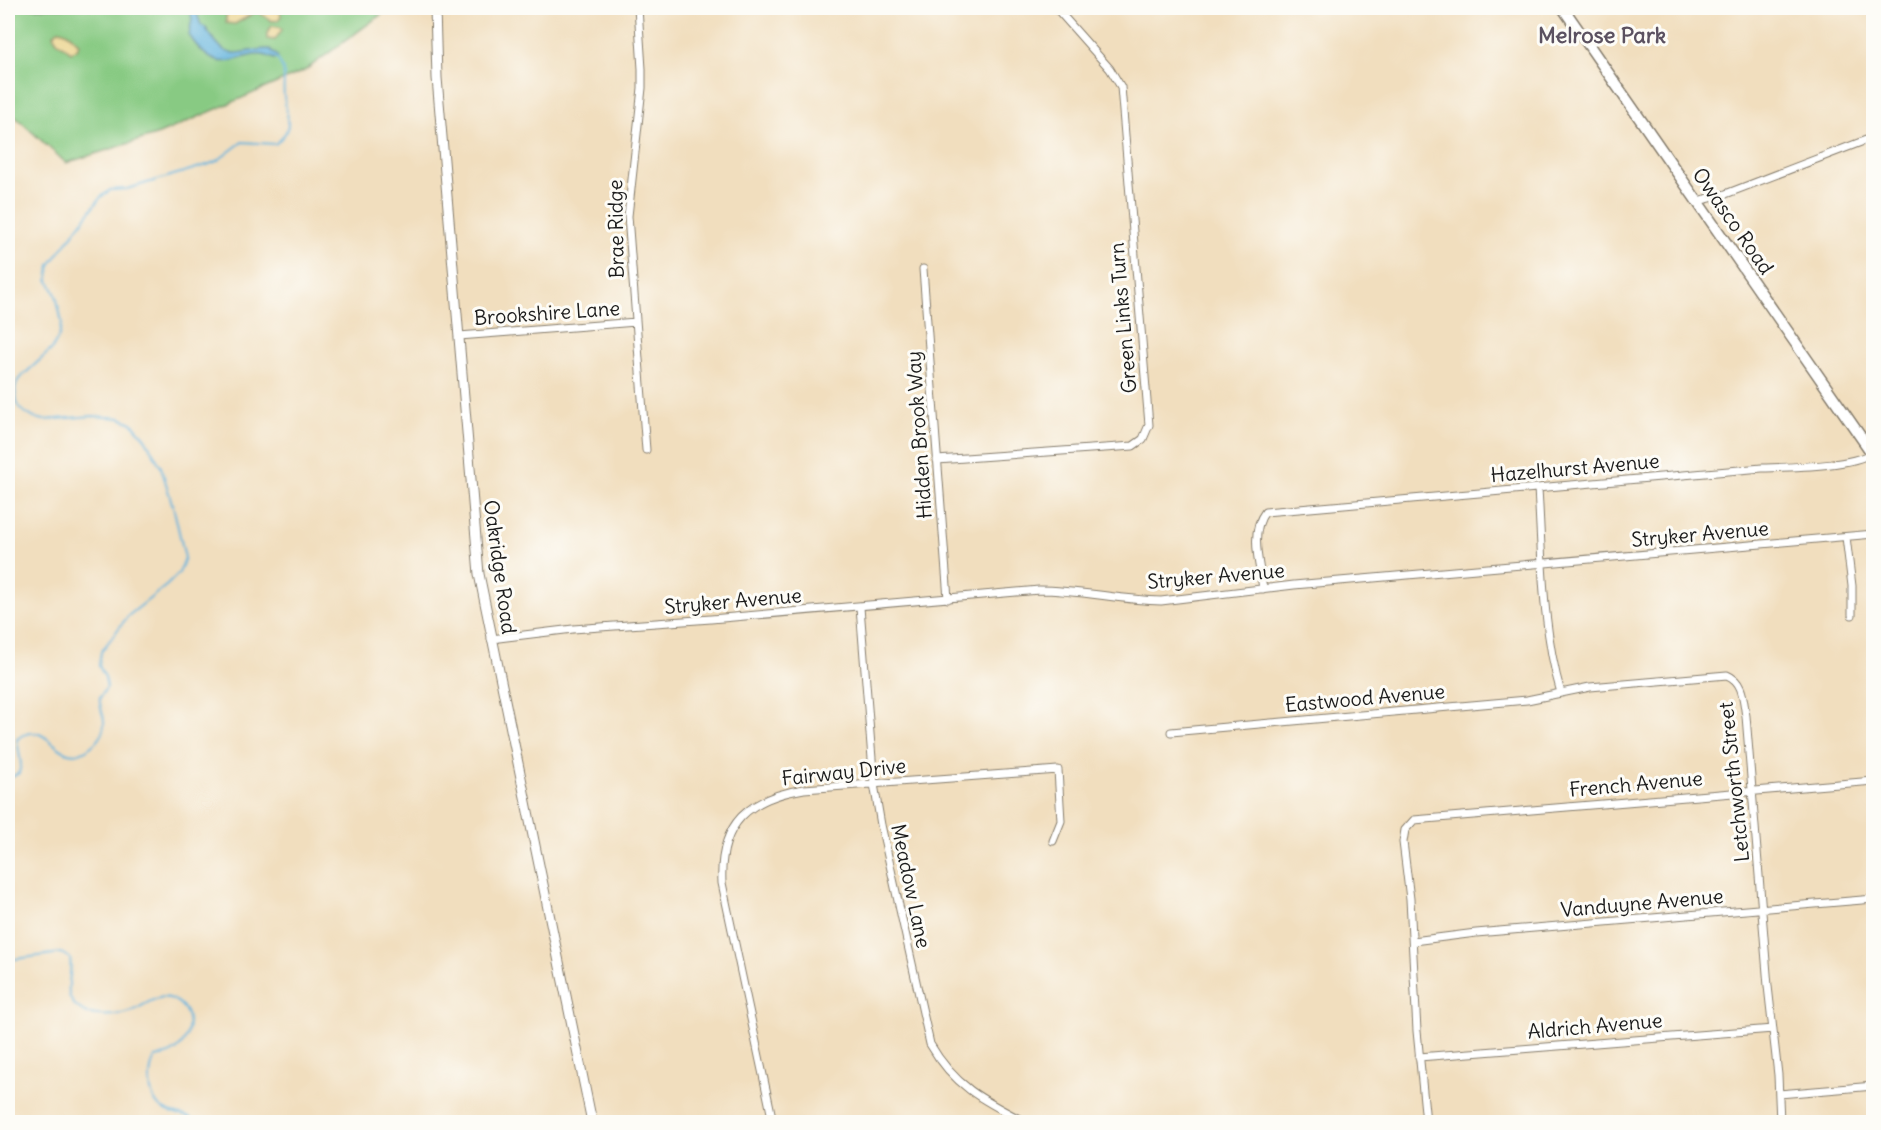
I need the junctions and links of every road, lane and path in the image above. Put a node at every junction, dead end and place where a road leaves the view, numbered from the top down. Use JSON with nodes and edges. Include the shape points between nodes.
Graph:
{"nodes":[{"id":1,"x":435,"y":8,"type":"edge"},
{"id":2,"x":638,"y":8,"type":"edge"},
{"id":3,"x":1056,"y":8,"type":"edge"},
{"id":4,"x":1563,"y":8,"type":"edge"},
{"id":5,"x":1874,"y":137,"type":"edge"},
{"id":6,"x":1698,"y":201,"type":"junction"},
{"id":7,"x":923,"y":268,"type":"dead end"},
{"id":8,"x":636,"y":322,"type":"junction"},
{"id":9,"x":459,"y":336,"type":"junction"},
{"id":10,"x":646,"y":450,"type":"dead end"},
{"id":11,"x":1872,"y":454,"type":"edge"},
{"id":12,"x":937,"y":460,"type":"junction"},
{"id":13,"x":1538,"y":488,"type":"junction"},
{"id":14,"x":1874,"y":534,"type":"edge"},
{"id":15,"x":1846,"y":537,"type":"junction"},
{"id":16,"x":1543,"y":565,"type":"junction"},
{"id":17,"x":1263,"y":589,"type":"junction"},
{"id":18,"x":948,"y":598,"type":"junction"},
{"id":19,"x":860,"y":607,"type":"junction"},
{"id":20,"x":1852,"y":615,"type":"dead end"},
{"id":21,"x":491,"y":639,"type":"junction"},
{"id":22,"x":1561,"y":693,"type":"junction"},
{"id":23,"x":1171,"y":732,"type":"dead end"},
{"id":24,"x":1874,"y":781,"type":"edge"},
{"id":25,"x":874,"y":784,"type":"junction"},
{"id":26,"x":1753,"y":790,"type":"junction"},
{"id":27,"x":1053,"y":841,"type":"dead end"},
{"id":28,"x":1874,"y":899,"type":"edge"},
{"id":29,"x":1762,"y":909,"type":"junction"},
{"id":30,"x":1413,"y":940,"type":"junction"},
{"id":31,"x":1773,"y":1029,"type":"junction"},
{"id":32,"x":1419,"y":1057,"type":"junction"},
{"id":33,"x":1874,"y":1086,"type":"edge"},
{"id":34,"x":1779,"y":1094,"type":"junction"},
{"id":35,"x":592,"y":1122,"type":"edge"},
{"id":36,"x":773,"y":1122,"type":"edge"},
{"id":37,"x":1025,"y":1122,"type":"edge"},
{"id":38,"x":1426,"y":1122,"type":"edge"},
{"id":39,"x":1780,"y":1122,"type":"edge"}],
"edges":[{"from":1,"to":9,"type":"street","name":"Oakridge Road","via":[[437,78]]},
{"from":2,"to":8,"type":"street","name":"Brae Ridge","via":[[642,88],[628,216]]},
{"from":3,"to":12,"type":"street","name":"Green Links Turn","via":[[1121,87],[1149,425],[1143,439],[1133,446]]},
{"from":4,"to":6,"type":"main road","name":"Owasco Road"},
{"from":5,"to":6,"type":"street"},
{"from":6,"to":11,"type":"main road","name":"Owasco Road"},
{"from":7,"to":12,"type":"street","name":"Hidden Brook Way"},
{"from":8,"to":9,"type":"street","name":"Brookshire Lane"},
{"from":8,"to":10,"type":"street","name":"Brae Ridge"},
{"from":9,"to":21,"type":"street","name":"Oakridge Road","via":[[476,554]]},
{"from":11,"to":13,"type":"street","name":"Hazelhurst Avenue","via":[[1856,460]]},
{"from":12,"to":18,"type":"street","name":"Hidden Brook Way"},
{"from":13,"to":16,"type":"street"},
{"from":13,"to":17,"type":"street","name":"Hazelhurst Avenue","via":[[1265,512],[1256,537]]},
{"from":14,"to":15,"type":"street","name":"Stryker Avenue"},
{"from":15,"to":16,"type":"street","name":"Stryker Avenue"},
{"from":15,"to":20,"type":"street"},
{"from":16,"to":17,"type":"street","name":"Stryker Avenue"},
{"from":16,"to":22,"type":"street","via":[[1552,658]]},
{"from":17,"to":18,"type":"street","name":"Stryker Avenue","via":[[1161,601],[1059,590]]},
{"from":18,"to":19,"type":"street","name":"Stryker Avenue"},
{"from":19,"to":21,"type":"street","name":"Stryker Avenue"},
{"from":19,"to":25,"type":"street","name":"Meadow Lane"},
{"from":21,"to":35,"type":"street","name":"Oakridge Road"},
{"from":22,"to":23,"type":"street","name":"Eastwood Avenue","via":[[1527,700]]},
{"from":22,"to":26,"type":"street","name":"Letchworth Street","via":[[1684,678],[1733,677],[1741,688]]},
{"from":24,"to":26,"type":"street","name":"French Avenue"},
{"from":25,"to":27,"type":"street","name":"Fairway Drive","via":[[1058,770],[1061,821]]},
{"from":25,"to":36,"type":"street","name":"Fairway Drive","via":[[804,789],[768,797],[738,819],[728,835],[721,870],[724,898]]},
{"from":25,"to":37,"type":"street","name":"Meadow Lane","via":[[930,1044],[947,1069],[972,1094]]},
{"from":26,"to":29,"type":"street","name":"Letchworth Street"},
{"from":26,"to":30,"type":"street","name":"French Avenue","via":[[1414,820],[1403,835]]},
{"from":28,"to":29,"type":"street","name":"Vanduyne Avenue"},
{"from":29,"to":30,"type":"street","name":"Vanduyne Avenue"},
{"from":29,"to":31,"type":"street","name":"Letchworth Street"},
{"from":30,"to":32,"type":"street"},
{"from":31,"to":32,"type":"street","name":"Aldrich Avenue"},
{"from":31,"to":34,"type":"street","name":"Letchworth Street"},
{"from":32,"to":38,"type":"street"},
{"from":33,"to":34,"type":"street"},
{"from":34,"to":39,"type":"street","name":"Letchworth Street"}]}
